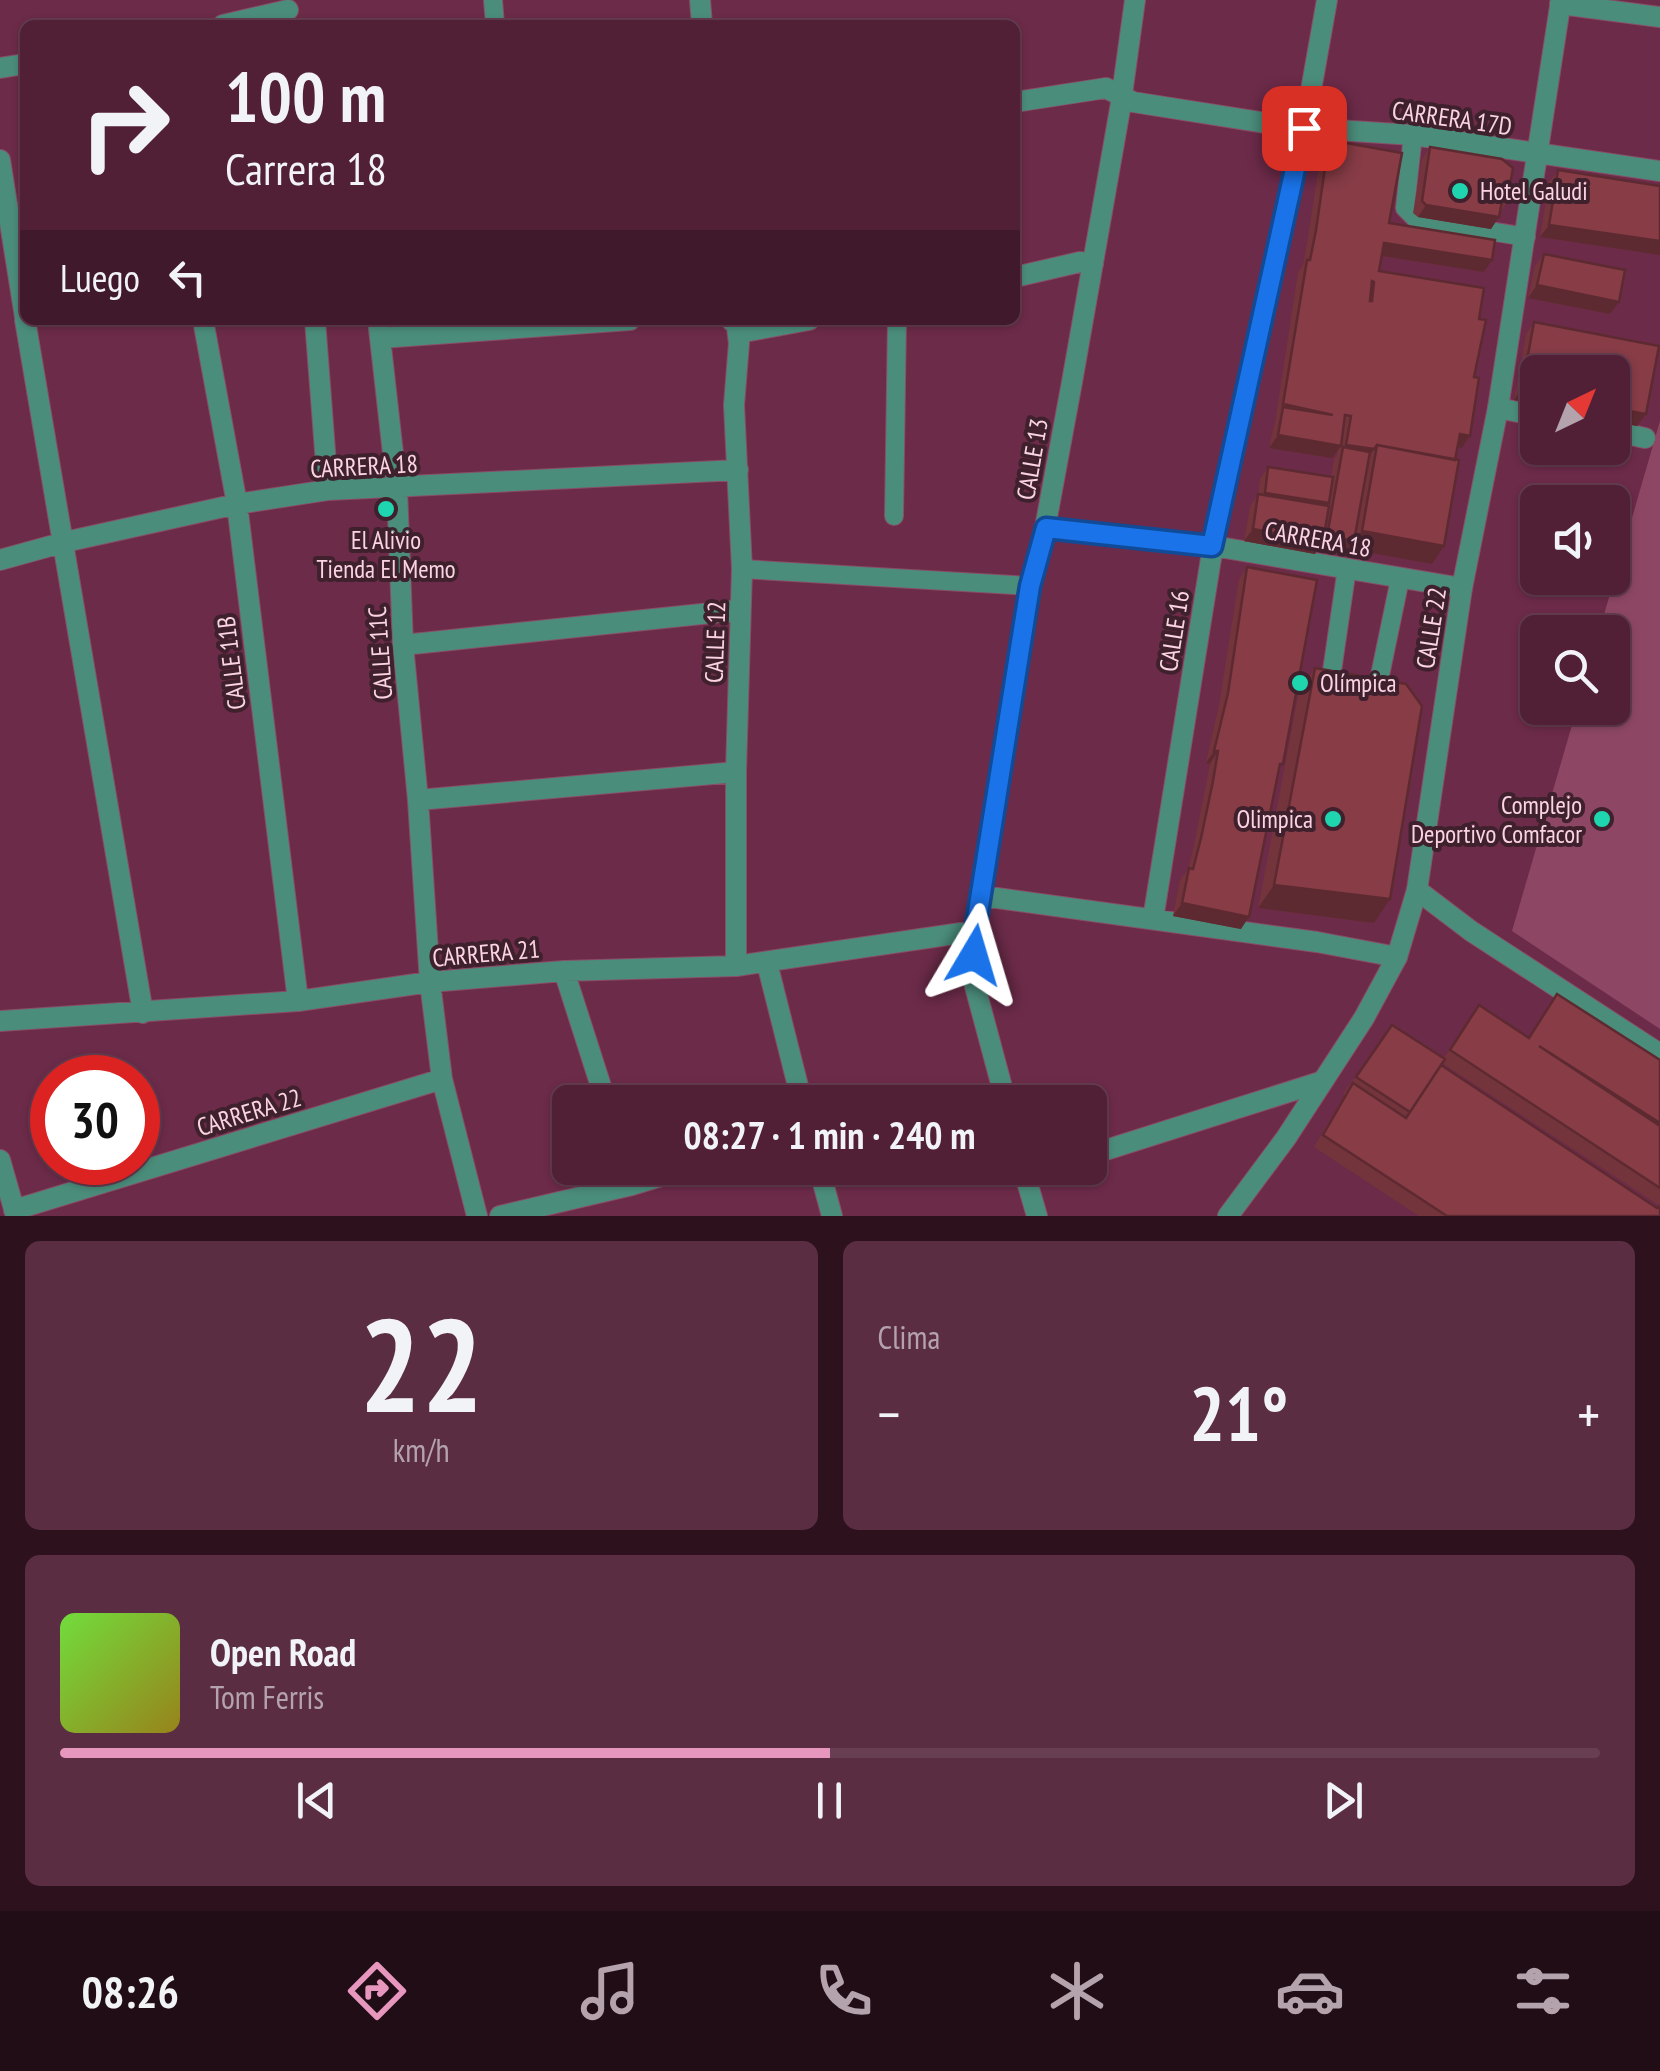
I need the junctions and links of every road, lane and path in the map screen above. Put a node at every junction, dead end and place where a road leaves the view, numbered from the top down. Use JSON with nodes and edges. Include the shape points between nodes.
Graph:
{"nodes":[{"id":1,"x":1135,"y":0,"type":"edge"},
{"id":2,"x":1327,"y":0,"type":"edge"},
{"id":3,"x":1561,"y":2,"type":"edge"},
{"id":4,"x":287,"y":12,"type":"edge"},
{"id":5,"x":1660,"y":17,"type":"edge"},
{"id":6,"x":248,"y":20,"type":"edge"},
{"id":7,"x":1120,"y":96,"type":"junction"},
{"id":8,"x":1020,"y":101,"type":"edge"},
{"id":9,"x":1304,"y":128,"type":"junction"},
{"id":10,"x":1413,"y":135,"type":"junction"},
{"id":11,"x":1536,"y":155,"type":"junction"},
{"id":12,"x":0,"y":160,"type":"edge"},
{"id":13,"x":1660,"y":171,"type":"edge"},
{"id":14,"x":1526,"y":238,"type":"junction"},
{"id":15,"x":1093,"y":264,"type":"junction"},
{"id":16,"x":1020,"y":276,"type":"edge"},
{"id":17,"x":20,"y":287,"type":"edge"},
{"id":18,"x":26,"y":325,"type":"edge"},
{"id":19,"x":204,"y":325,"type":"edge"},
{"id":20,"x":316,"y":325,"type":"edge"},
{"id":21,"x":491,"y":325,"type":"edge"},
{"id":22,"x":735,"y":325,"type":"edge"},
{"id":23,"x":740,"y":325,"type":"edge"},
{"id":24,"x":782,"y":325,"type":"edge"},
{"id":25,"x":897,"y":325,"type":"edge"},
{"id":26,"x":380,"y":329,"type":"edge"},
{"id":27,"x":1498,"y":408,"type":"junction"},
{"id":28,"x":1520,"y":412,"type":"edge"},
{"id":29,"x":1630,"y":435,"type":"edge"},
{"id":30,"x":1645,"y":438,"type":"dead end"},
{"id":31,"x":738,"y":470,"type":"junction"},
{"id":32,"x":397,"y":489,"type":"junction"},
{"id":33,"x":328,"y":490,"type":"junction"},
{"id":34,"x":237,"y":504,"type":"junction"},
{"id":35,"x":894,"y":516,"type":"dead end"},
{"id":36,"x":1046,"y":528,"type":"junction"},
{"id":37,"x":65,"y":542,"type":"junction"},
{"id":38,"x":1212,"y":546,"type":"junction"},
{"id":39,"x":0,"y":560,"type":"edge"},
{"id":40,"x":1347,"y":568,"type":"junction"},
{"id":41,"x":742,"y":569,"type":"junction"},
{"id":42,"x":1400,"y":579,"type":"junction"},
{"id":43,"x":1030,"y":586,"type":"junction"},
{"id":44,"x":1462,"y":588,"type":"junction"},
{"id":45,"x":740,"y":610,"type":"junction"},
{"id":46,"x":403,"y":646,"type":"junction"},
{"id":47,"x":736,"y":772,"type":"junction"},
{"id":48,"x":418,"y":800,"type":"junction"},
{"id":49,"x":1416,"y":890,"type":"junction"},
{"id":50,"x":982,"y":896,"type":"junction"},
{"id":51,"x":1153,"y":919,"type":"junction"},
{"id":52,"x":975,"y":931,"type":"junction"},
{"id":53,"x":1396,"y":958,"type":"junction"},
{"id":54,"x":767,"y":963,"type":"junction"},
{"id":55,"x":736,"y":966,"type":"junction"},
{"id":56,"x":564,"y":971,"type":"junction"},
{"id":57,"x":430,"y":982,"type":"junction"},
{"id":58,"x":298,"y":1001,"type":"junction"},
{"id":59,"x":143,"y":1013,"type":"junction"},
{"id":60,"x":0,"y":1022,"type":"edge"},
{"id":61,"x":1660,"y":1054,"type":"edge"},
{"id":62,"x":442,"y":1079,"type":"junction"},
{"id":63,"x":1320,"y":1082,"type":"junction"},
{"id":64,"x":601,"y":1085,"type":"edge"},
{"id":65,"x":798,"y":1085,"type":"edge"},
{"id":66,"x":1001,"y":1085,"type":"edge"},
{"id":67,"x":1107,"y":1149,"type":"edge"},
{"id":68,"x":1,"y":1168,"type":"edge"},
{"id":69,"x":600,"y":1185,"type":"edge"},
{"id":70,"x":824,"y":1185,"type":"edge"},
{"id":71,"x":1028,"y":1185,"type":"edge"},
{"id":72,"x":15,"y":1213,"type":"edge"},
{"id":73,"x":477,"y":1216,"type":"edge"},
{"id":74,"x":500,"y":1216,"type":"edge"},
{"id":75,"x":832,"y":1216,"type":"edge"},
{"id":76,"x":1038,"y":1216,"type":"edge"},
{"id":77,"x":1228,"y":1216,"type":"edge"}],
"edges":[{"from":1,"to":7,"type":"street","name":"CALLE 13"},
{"from":2,"to":9,"type":"street","name":"CALLE 16"},
{"from":3,"to":5,"type":"street"},
{"from":3,"to":11,"type":"street","name":"CALLE 22"},
{"from":4,"to":6,"type":"street"},
{"from":7,"to":8,"type":"street","name":"CARRERA 17D","via":[[1106,88]]},
{"from":7,"to":9,"type":"street","name":"CARRERA 17D"},
{"from":7,"to":15,"type":"street","name":"CALLE 13"},
{"from":9,"to":10,"type":"street","name":"CARRERA 17D"},
{"from":9,"to":38,"type":"street","name":"CALLE 16"},
{"from":10,"to":11,"type":"street","name":"CARRERA 17D"},
{"from":10,"to":14,"type":"lane","via":[[1405,208],[1410,214]]},
{"from":11,"to":13,"type":"street","name":"CARRERA 17D"},
{"from":11,"to":14,"type":"street","name":"CALLE 22"},
{"from":12,"to":17,"type":"street"},
{"from":14,"to":27,"type":"street","name":"CALLE 22"},
{"from":15,"to":16,"type":"street"},
{"from":15,"to":36,"type":"street","name":"CALLE 13"},
{"from":18,"to":37,"type":"street"},
{"from":19,"to":34,"type":"street","name":"CALLE 11B"},
{"from":20,"to":33,"type":"street"},
{"from":21,"to":26,"type":"street"},
{"from":22,"to":31,"type":"street","name":"CALLE 12"},
{"from":23,"to":24,"type":"street","via":[[749,331]]},
{"from":25,"to":35,"type":"lane"},
{"from":26,"to":32,"type":"street","name":"CALLE 11C"},
{"from":27,"to":28,"type":"street"},
{"from":27,"to":44,"type":"street","name":"CALLE 22"},
{"from":29,"to":30,"type":"street"},
{"from":31,"to":32,"type":"street","name":"CARRERA 18"},
{"from":31,"to":41,"type":"street","name":"CALLE 12"},
{"from":32,"to":33,"type":"street","name":"CARRERA 18"},
{"from":32,"to":46,"type":"street","name":"CALLE 11C"},
{"from":33,"to":34,"type":"street","name":"CARRERA 18"},
{"from":34,"to":37,"type":"street","name":"CARRERA 18"},
{"from":34,"to":58,"type":"street","name":"CALLE 11B"},
{"from":36,"to":38,"type":"street","name":"CARRERA 18"},
{"from":36,"to":43,"type":"street","name":"CALLE 13"},
{"from":37,"to":39,"type":"street","name":"CARRERA 18"},
{"from":37,"to":59,"type":"street"},
{"from":38,"to":40,"type":"street","name":"CARRERA 18"},
{"from":38,"to":51,"type":"street","name":"CALLE 16"},
{"from":40,"to":42,"type":"street","name":"CARRERA 18"},
{"from":40,"to":42,"type":"lane","via":[[1332,672],[1343,686],[1360,690],[1372,690],[1379,680]]},
{"from":41,"to":43,"type":"lane"},
{"from":41,"to":45,"type":"street","name":"CALLE 12"},
{"from":42,"to":44,"type":"street","name":"CARRERA 18"},
{"from":43,"to":50,"type":"street","name":"CALLE 13"},
{"from":44,"to":49,"type":"street","name":"CALLE 22"},
{"from":45,"to":46,"type":"street"},
{"from":45,"to":47,"type":"street","name":"CALLE 12"},
{"from":46,"to":48,"type":"street","name":"CALLE 11C"},
{"from":47,"to":48,"type":"street"},
{"from":47,"to":55,"type":"street","name":"CALLE 12"},
{"from":48,"to":57,"type":"street","name":"CALLE 11C"},
{"from":49,"to":53,"type":"street","name":"CALLE 22"},
{"from":49,"to":61,"type":"street"},
{"from":50,"to":51,"type":"street"},
{"from":50,"to":52,"type":"street","name":"CALLE 13"},
{"from":51,"to":53,"type":"street"},
{"from":52,"to":54,"type":"street","name":"CARRERA 21"},
{"from":52,"to":66,"type":"street","name":"CALLE 13","via":[[973,979]]},
{"from":53,"to":63,"type":"street","name":"CALLE 22"},
{"from":54,"to":55,"type":"street","name":"CARRERA 21"},
{"from":54,"to":65,"type":"street"},
{"from":55,"to":56,"type":"street","name":"CARRERA 21"},
{"from":56,"to":57,"type":"street","name":"CARRERA 21"},
{"from":56,"to":64,"type":"street"},
{"from":57,"to":58,"type":"street","name":"CARRERA 21"},
{"from":57,"to":62,"type":"street"},
{"from":58,"to":59,"type":"street","name":"CARRERA 21"},
{"from":59,"to":60,"type":"street","name":"CARRERA 21"},
{"from":62,"to":72,"type":"street","name":"CARRERA 22"},
{"from":62,"to":73,"type":"street"},
{"from":63,"to":67,"type":"street"},
{"from":63,"to":77,"type":"street","name":"CALLE 22"},
{"from":68,"to":72,"type":"street"},
{"from":69,"to":74,"type":"street"},
{"from":70,"to":75,"type":"street"},
{"from":71,"to":76,"type":"street"}]}
